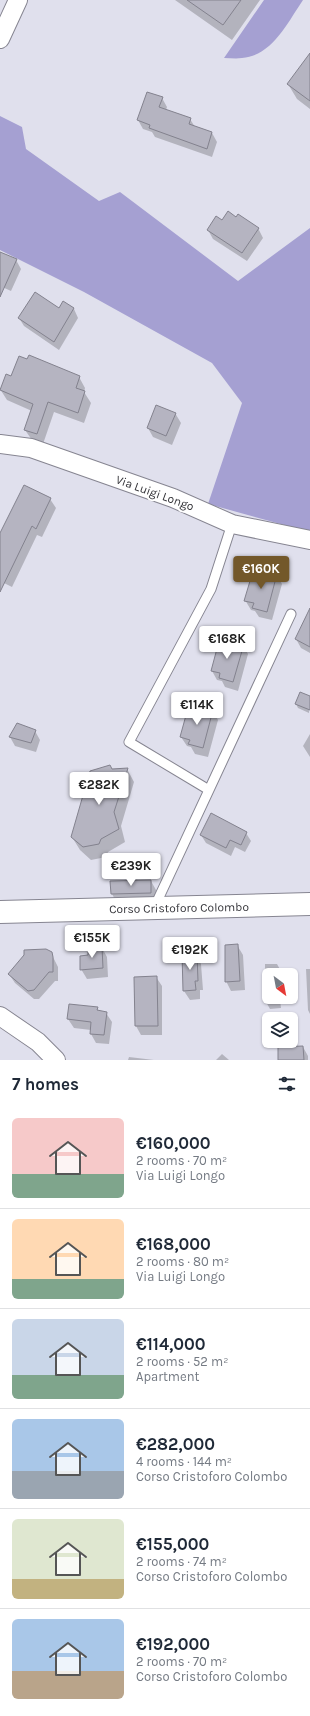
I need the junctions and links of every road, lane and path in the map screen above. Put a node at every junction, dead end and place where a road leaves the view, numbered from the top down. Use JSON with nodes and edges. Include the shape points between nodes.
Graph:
{"nodes":[{"id":1,"x":18,"y":0,"type":"edge"},
{"id":2,"x":0,"y":39,"type":"edge"},
{"id":3,"x":0,"y":444,"type":"edge"},
{"id":4,"x":232,"y":524,"type":"junction"},
{"id":5,"x":310,"y":540,"type":"edge"},
{"id":6,"x":292,"y":614,"type":"dead end"},
{"id":7,"x":209,"y":790,"type":"junction"},
{"id":8,"x":310,"y":904,"type":"edge"},
{"id":9,"x":154,"y":908,"type":"junction"},
{"id":10,"x":0,"y":912,"type":"edge"},
{"id":11,"x":0,"y":1016,"type":"edge"},
{"id":12,"x":56,"y":1060,"type":"edge"}],
"edges":[{"from":1,"to":2,"type":"street"},
{"from":3,"to":4,"type":"street","name":"Via Luigi Longo","via":[[31,448],[173,498]]},
{"from":4,"to":5,"type":"street","name":"Via Luigi Longo"},
{"from":4,"to":7,"type":"lane","via":[[211,590],[130,742]]},
{"from":6,"to":7,"type":"lane"},
{"from":7,"to":9,"type":"lane"},
{"from":8,"to":9,"type":"street","name":"Corso Cristoforo Colombo"},
{"from":9,"to":10,"type":"street","name":"Corso Cristoforo Colombo"},
{"from":11,"to":12,"type":"street","via":[[38,1042]]}]}
